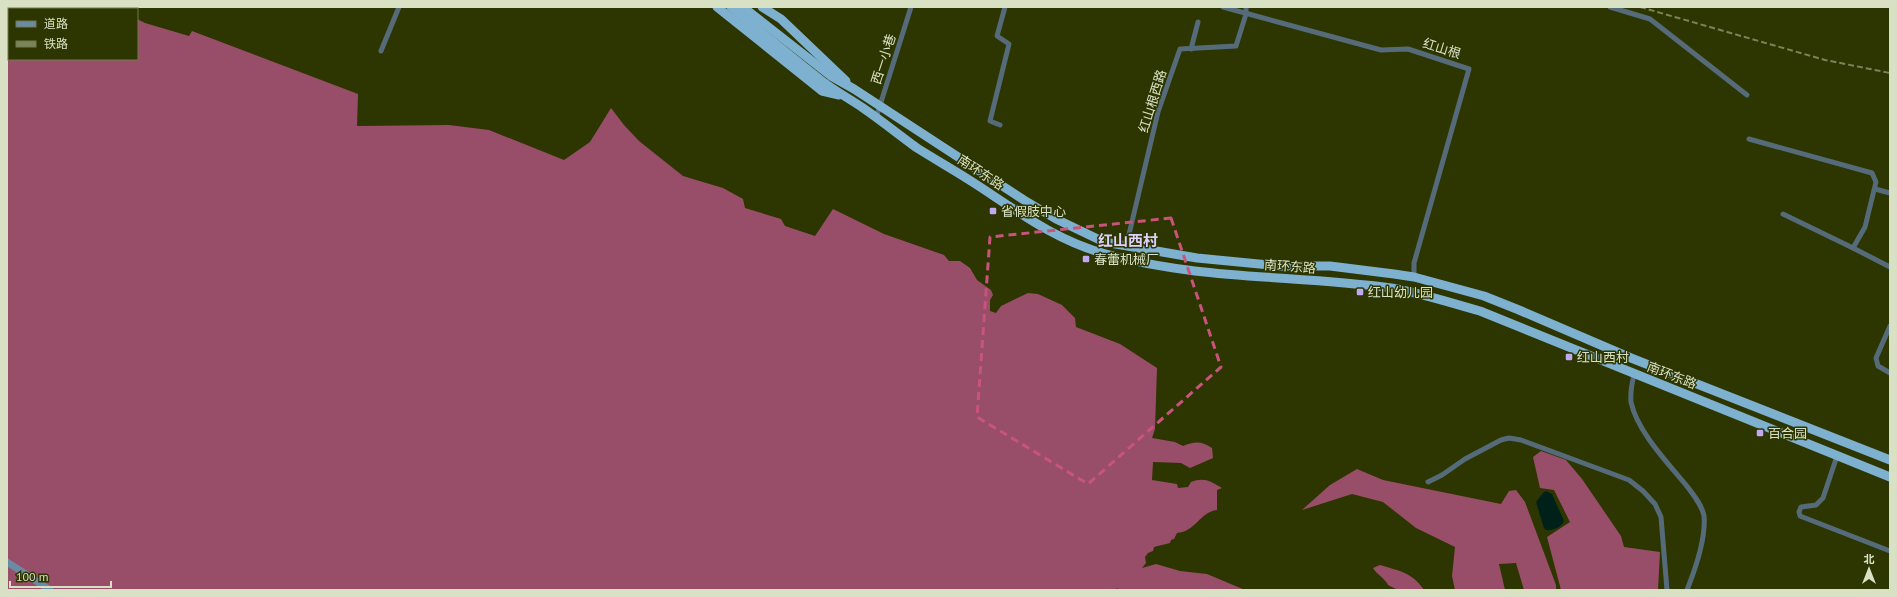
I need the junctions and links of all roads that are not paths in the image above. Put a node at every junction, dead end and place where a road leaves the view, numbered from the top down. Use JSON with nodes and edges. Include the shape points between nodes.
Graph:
{"nodes":[{"id":1,"x":399,"y":7,"type":"edge"},
{"id":2,"x":717,"y":7,"type":"edge"},
{"id":3,"x":731,"y":7,"type":"edge"},
{"id":4,"x":743,"y":7,"type":"edge"},
{"id":5,"x":762,"y":7,"type":"edge"},
{"id":6,"x":911,"y":7,"type":"edge"},
{"id":7,"x":1005,"y":7,"type":"edge"},
{"id":8,"x":1223,"y":7,"type":"edge"},
{"id":9,"x":1246,"y":7,"type":"edge"},
{"id":10,"x":1610,"y":7,"type":"edge"},
{"id":11,"x":1246,"y":14,"type":"junction"},
{"id":12,"x":1198,"y":22,"type":"dead end"},
{"id":13,"x":1191,"y":49,"type":"junction"},
{"id":14,"x":381,"y":51,"type":"dead end"},
{"id":15,"x":854,"y":89,"type":"junction"},
{"id":16,"x":1747,"y":95,"type":"dead end"},
{"id":17,"x":846,"y":97,"type":"junction"},
{"id":18,"x":880,"y":107,"type":"junction"},
{"id":19,"x":876,"y":118,"type":"junction"},
{"id":20,"x":1000,"y":125,"type":"dead end"},
{"id":21,"x":1749,"y":139,"type":"dead end"},
{"id":22,"x":1875,"y":189,"type":"junction"},
{"id":23,"x":1890,"y":193,"type":"edge"},
{"id":24,"x":1783,"y":214,"type":"dead end"},
{"id":25,"x":1126,"y":247,"type":"junction"},
{"id":26,"x":1853,"y":248,"type":"junction"},
{"id":27,"x":1890,"y":268,"type":"edge"},
{"id":28,"x":1414,"y":277,"type":"junction"},
{"id":29,"x":1411,"y":292,"type":"junction"},
{"id":30,"x":1890,"y":326,"type":"edge"},
{"id":31,"x":1890,"y":373,"type":"edge"},
{"id":32,"x":1634,"y":374,"type":"junction"},
{"id":33,"x":1837,"y":456,"type":"junction"},
{"id":34,"x":1890,"y":460,"type":"edge"},
{"id":35,"x":1890,"y":478,"type":"edge"},
{"id":36,"x":1428,"y":482,"type":"dead end"},
{"id":37,"x":1890,"y":551,"type":"edge"},
{"id":38,"x":7,"y":562,"type":"edge"},
{"id":39,"x":50,"y":590,"type":"edge"},
{"id":40,"x":1667,"y":590,"type":"edge"},
{"id":41,"x":1687,"y":590,"type":"edge"}],
"edges":[{"from":1,"to":14,"type":"street"},
{"from":2,"to":17,"type":"highway","via":[[822,91]]},
{"from":3,"to":17,"type":"highway","name":"南环东路","via":[[823,82]]},
{"from":4,"to":15,"type":"highway","name":"南环东路","via":[[831,76]]},
{"from":5,"to":15,"type":"highway","via":[[780,19]]},
{"from":6,"to":18,"type":"street","name":"西一小巷"},
{"from":7,"to":20,"type":"street","via":[[997,36],[1009,44],[990,121]]},
{"from":8,"to":11,"type":"street"},
{"from":9,"to":11,"type":"street"},
{"from":10,"to":16,"type":"street","via":[[1650,19]]},
{"from":11,"to":13,"type":"street","name":"红山根西路","via":[[1236,46]]},
{"from":11,"to":28,"type":"street","name":"红山根","via":[[1381,50],[1408,50],[1469,69],[1414,263]]},
{"from":12,"to":13,"type":"street"},
{"from":13,"to":25,"type":"street","name":"红山根西路","via":[[1180,49],[1158,112]]},
{"from":15,"to":18,"type":"highway","name":"南环东路"},
{"from":17,"to":19,"type":"highway","name":"南环东路"},
{"from":18,"to":19,"type":"street","name":"西一小巷"},
{"from":18,"to":25,"type":"highway","name":"南环东路","via":[[1056,219],[1104,242]]},
{"from":19,"to":29,"type":"highway","name":"南环东路","via":[[1035,223],[1103,254],[1144,264],[1188,270],[1334,282]]},
{"from":21,"to":22,"type":"street","via":[[1872,173],[1876,182]]},
{"from":22,"to":23,"type":"street"},
{"from":22,"to":26,"type":"street","via":[[1865,227]]},
{"from":24,"to":26,"type":"street"},
{"from":25,"to":28,"type":"highway","name":"南环东路","via":[[1196,258],[1280,266],[1330,266]]},
{"from":26,"to":27,"type":"street"},
{"from":28,"to":29,"type":"highway"},
{"from":28,"to":34,"type":"highway","name":"南环东路","via":[[1484,296],[1631,358]]},
{"from":29,"to":32,"type":"highway","name":"南环东路","via":[[1480,311]]},
{"from":30,"to":31,"type":"street","via":[[1876,358],[1878,366]]},
{"from":32,"to":33,"type":"highway","name":"南环东路"},
{"from":32,"to":41,"type":"street","via":[[1632,402],[1639,422],[1651,442],[1697,499],[1704,516],[1697,567]]},
{"from":33,"to":35,"type":"highway","name":"南环东路"},
{"from":33,"to":37,"type":"street","via":[[1823,498],[1816,506],[1802,507],[1800,516]]},
{"from":36,"to":40,"type":"street","via":[[1465,458],[1509,438],[1522,440],[1629,480],[1655,504],[1661,517]]},
{"from":38,"to":39,"type":"main road"}]}
